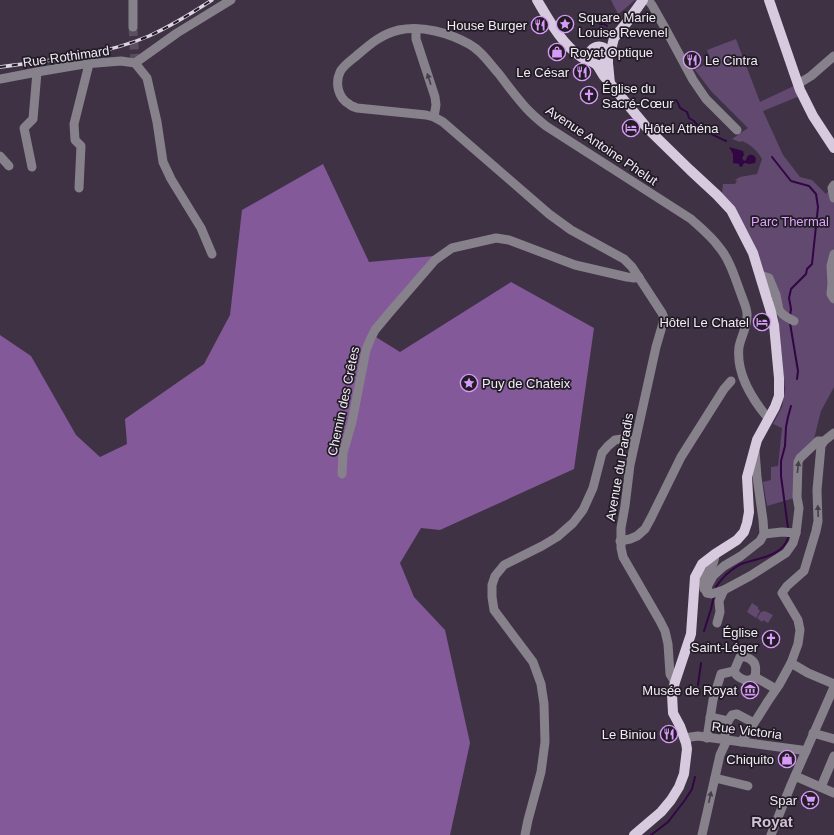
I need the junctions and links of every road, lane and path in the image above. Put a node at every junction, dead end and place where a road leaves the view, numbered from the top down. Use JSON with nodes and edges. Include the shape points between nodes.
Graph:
{"nodes":[{"id":1,"x":133,"y":0,"type":"edge"},
{"id":2,"x":231,"y":0,"type":"edge"},
{"id":3,"x":537,"y":0,"type":"edge"},
{"id":4,"x":643,"y":0,"type":"edge"},
{"id":5,"x":648,"y":0,"type":"edge"},
{"id":6,"x":769,"y":0,"type":"edge"},
{"id":7,"x":133,"y":27,"type":"tunnel mouth"},
{"id":8,"x":416,"y":28,"type":"junction"},
{"id":9,"x":614,"y":38,"type":"junction"},
{"id":10,"x":568,"y":46,"type":"junction"},
{"id":11,"x":595,"y":48,"type":"junction"},
{"id":12,"x":608,"y":56,"type":"junction"},
{"id":13,"x":834,"y":56,"type":"edge"},
{"id":14,"x":135,"y":63,"type":"junction"},
{"id":15,"x":594,"y":63,"type":"junction"},
{"id":16,"x":89,"y":64,"type":"junction"},
{"id":17,"x":37,"y":72,"type":"junction"},
{"id":18,"x":0,"y":79,"type":"edge"},
{"id":19,"x":610,"y":83,"type":"junction"},
{"id":20,"x":798,"y":84,"type":"junction"},
{"id":21,"x":434,"y":117,"type":"junction"},
{"id":22,"x":737,"y":130,"type":"dead end"},
{"id":23,"x":834,"y":148,"type":"edge"},
{"id":24,"x":0,"y":156,"type":"edge"},
{"id":25,"x":9,"y":166,"type":"dead end"},
{"id":26,"x":32,"y":167,"type":"dead end"},
{"id":27,"x":834,"y":185,"type":"edge"},
{"id":28,"x":79,"y":188,"type":"dead end"},
{"id":29,"x":834,"y":198,"type":"edge"},
{"id":30,"x":212,"y":254,"type":"dead end"},
{"id":31,"x":834,"y":254,"type":"edge"},
{"id":32,"x":760,"y":275,"type":"junction"},
{"id":33,"x":639,"y":277,"type":"junction"},
{"id":34,"x":832,"y":297,"type":"edge"},
{"id":35,"x":794,"y":321,"type":"dead end"},
{"id":36,"x":731,"y":381,"type":"dead end"},
{"id":37,"x":768,"y":418,"type":"junction"},
{"id":38,"x":834,"y":433,"type":"edge"},
{"id":39,"x":635,"y":441,"type":"junction"},
{"id":40,"x":824,"y":441,"type":"junction"},
{"id":41,"x":755,"y":448,"type":"junction"},
{"id":42,"x":342,"y":474,"type":"dead end"},
{"id":43,"x":790,"y":533,"type":"junction"},
{"id":44,"x":764,"y":534,"type":"junction"},
{"id":45,"x":620,"y":541,"type":"junction"},
{"id":46,"x":715,"y":554,"type":"junction"},
{"id":47,"x":715,"y":592,"type":"junction"},
{"id":48,"x":717,"y":623,"type":"dead end"},
{"id":49,"x":791,"y":663,"type":"junction"},
{"id":50,"x":734,"y":671,"type":"junction"},
{"id":51,"x":755,"y":677,"type":"junction"},
{"id":52,"x":675,"y":682,"type":"junction"},
{"id":53,"x":834,"y":684,"type":"edge"},
{"id":54,"x":776,"y":689,"type":"junction"},
{"id":55,"x":833,"y":693,"type":"edge"},
{"id":56,"x":710,"y":717,"type":"junction"},
{"id":57,"x":728,"y":721,"type":"junction"},
{"id":58,"x":754,"y":723,"type":"junction"},
{"id":59,"x":814,"y":733,"type":"junction"},
{"id":60,"x":684,"y":738,"type":"junction"},
{"id":61,"x":707,"y":738,"type":"junction"},
{"id":62,"x":725,"y":740,"type":"junction"},
{"id":63,"x":834,"y":740,"type":"edge"},
{"id":64,"x":741,"y":742,"type":"junction"},
{"id":65,"x":806,"y":751,"type":"junction"},
{"id":66,"x":834,"y":756,"type":"edge"},
{"id":67,"x":795,"y":776,"type":"junction"},
{"id":68,"x":715,"y":778,"type":"junction"},
{"id":69,"x":748,"y":786,"type":"dead end"},
{"id":70,"x":821,"y":787,"type":"junction"},
{"id":71,"x":834,"y":793,"type":"edge"},
{"id":72,"x":525,"y":835,"type":"edge"},
{"id":73,"x":634,"y":835,"type":"edge"},
{"id":74,"x":702,"y":835,"type":"edge"},
{"id":75,"x":770,"y":835,"type":"edge"}],
"edges":[{"from":1,"to":7,"type":"street"},
{"from":2,"to":14,"type":"street"},
{"from":3,"to":10,"type":"main road"},
{"from":4,"to":9,"type":"main road"},
{"from":5,"to":22,"type":"street","via":[[706,99]]},
{"from":6,"to":20,"type":"main road"},
{"from":21,"to":8,"type":"street","one_way":true,"via":[[435,97],[416,39]]},
{"from":8,"to":21,"type":"street","name":"Avenue Antoine Phelut","via":[[389,33],[375,40],[344,67],[340,73],[339,93],[344,101],[357,108]]},
{"from":8,"to":37,"type":"street","name":"Avenue Antoine Phelut","via":[[439,32],[471,45],[546,126],[691,219],[719,246],[736,280],[747,314],[739,348],[742,374],[759,408]]},
{"from":9,"to":11,"type":"main road"},
{"from":9,"to":12,"type":"main road"},
{"from":10,"to":11,"type":"main road","via":[[583,50]]},
{"from":10,"to":15,"type":"main road","via":[[582,58]]},
{"from":11,"to":12,"type":"main road","via":[[605,50]]},
{"from":11,"to":15,"type":"main road","via":[[589,53]]},
{"from":12,"to":15,"type":"main road","via":[[603,64]]},
{"from":12,"to":19,"type":"main road"},
{"from":13,"to":20,"type":"street"},
{"from":14,"to":16,"type":"street","name":"Rue Rothimard","via":[[121,61]]},
{"from":14,"to":30,"type":"street","via":[[147,78],[164,162],[171,179],[201,228]]},
{"from":15,"to":19,"type":"main road"},
{"from":16,"to":17,"type":"street","name":"Rue Rothimard"},
{"from":16,"to":28,"type":"street","via":[[74,124],[75,140],[81,146]]},
{"from":17,"to":18,"type":"street","name":"Rue Rothimard"},
{"from":17,"to":26,"type":"street","via":[[33,119],[24,128]]},
{"from":19,"to":32,"type":"main road","via":[[648,129],[730,210],[753,253]]},
{"from":20,"to":23,"type":"main road","via":[[807,105]]},
{"from":21,"to":33,"type":"street","name":"Avenue Antoine Phelut","via":[[443,122],[548,214],[571,230],[624,259]]},
{"from":24,"to":25,"type":"street"},
{"from":27,"to":29,"type":"street"},
{"from":31,"to":34,"type":"street","via":[[831,266]]},
{"from":32,"to":35,"type":"street","via":[[769,278],[781,314]]},
{"from":32,"to":37,"type":"main road","via":[[774,325],[779,378],[779,396]]},
{"from":33,"to":39,"type":"street","name":"Avenue du Paradis","via":[[664,318]]},
{"from":33,"to":42,"type":"street","name":"Chemin des Crêtes","via":[[627,277],[574,265],[502,238],[452,248],[435,260],[375,330],[370,340],[343,454]]},
{"from":36,"to":45,"type":"street","via":[[680,457],[645,529],[637,536]]},
{"from":37,"to":41,"type":"main road"},
{"from":38,"to":40,"type":"street"},
{"from":39,"to":45,"type":"street","name":"Avenue du Paradis"},
{"from":39,"to":72,"type":"street","via":[[615,440],[608,446],[602,453],[594,488],[573,524],[552,540],[504,565],[495,576],[492,585],[494,610],[532,662],[541,684],[544,704],[545,742],[541,772]]},
{"from":43,"to":40,"type":"street","one_way":true,"via":[[799,508],[798,462],[818,441]]},
{"from":49,"to":40,"type":"street","one_way":true,"via":[[798,644],[798,620],[782,593],[804,571],[816,531],[817,490],[821,446]]},
{"from":41,"to":44,"type":"street"},
{"from":41,"to":46,"type":"main road","via":[[747,476],[749,512],[744,532],[737,540]]},
{"from":43,"to":44,"type":"street"},
{"from":43,"to":47,"type":"street","via":[[793,543],[786,553],[750,576]]},
{"from":44,"to":47,"type":"street","via":[[760,541],[713,576],[708,585]]},
{"from":45,"to":52,"type":"street","name":"Avenue du Paradis","via":[[623,557],[665,631],[670,674]]},
{"from":46,"to":47,"type":"street","via":[[713,564],[703,582],[704,590]]},
{"from":46,"to":52,"type":"main road","via":[[702,564],[695,577],[691,634]]},
{"from":47,"to":48,"type":"street","via":[[720,612]]},
{"from":49,"to":53,"type":"street"},
{"from":49,"to":54,"type":"street"},
{"from":50,"to":51,"type":"street","via":[[744,679]]},
{"from":50,"to":51,"type":"street","via":[[740,657],[744,656],[753,661]]},
{"from":50,"to":56,"type":"street","via":[[721,674]]},
{"from":51,"to":54,"type":"street"},
{"from":52,"to":60,"type":"main road","via":[[672,694],[674,713]]},
{"from":54,"to":58,"type":"street"},
{"from":55,"to":59,"type":"street"},
{"from":56,"to":57,"type":"street"},
{"from":56,"to":61,"type":"street"},
{"from":57,"to":58,"type":"street","via":[[732,715],[737,714]]},
{"from":57,"to":62,"type":"street"},
{"from":58,"to":64,"type":"street"},
{"from":59,"to":63,"type":"street"},
{"from":59,"to":65,"type":"street"},
{"from":60,"to":61,"type":"street","name":"Rue Victoria"},
{"from":60,"to":73,"type":"main road","via":[[687,749],[684,774],[679,787],[661,812]]},
{"from":61,"to":62,"type":"street","name":"Rue Victoria"},
{"from":62,"to":64,"type":"street","name":"Rue Victoria"},
{"from":62,"to":68,"type":"street"},
{"from":64,"to":65,"type":"street","name":"Rue Victoria"},
{"from":65,"to":67,"type":"street"},
{"from":66,"to":70,"type":"street"},
{"from":67,"to":70,"type":"street"},
{"from":67,"to":75,"type":"street"},
{"from":68,"to":69,"type":"street"},
{"from":74,"to":68,"type":"street","one_way":true},
{"from":70,"to":71,"type":"street"}]}
